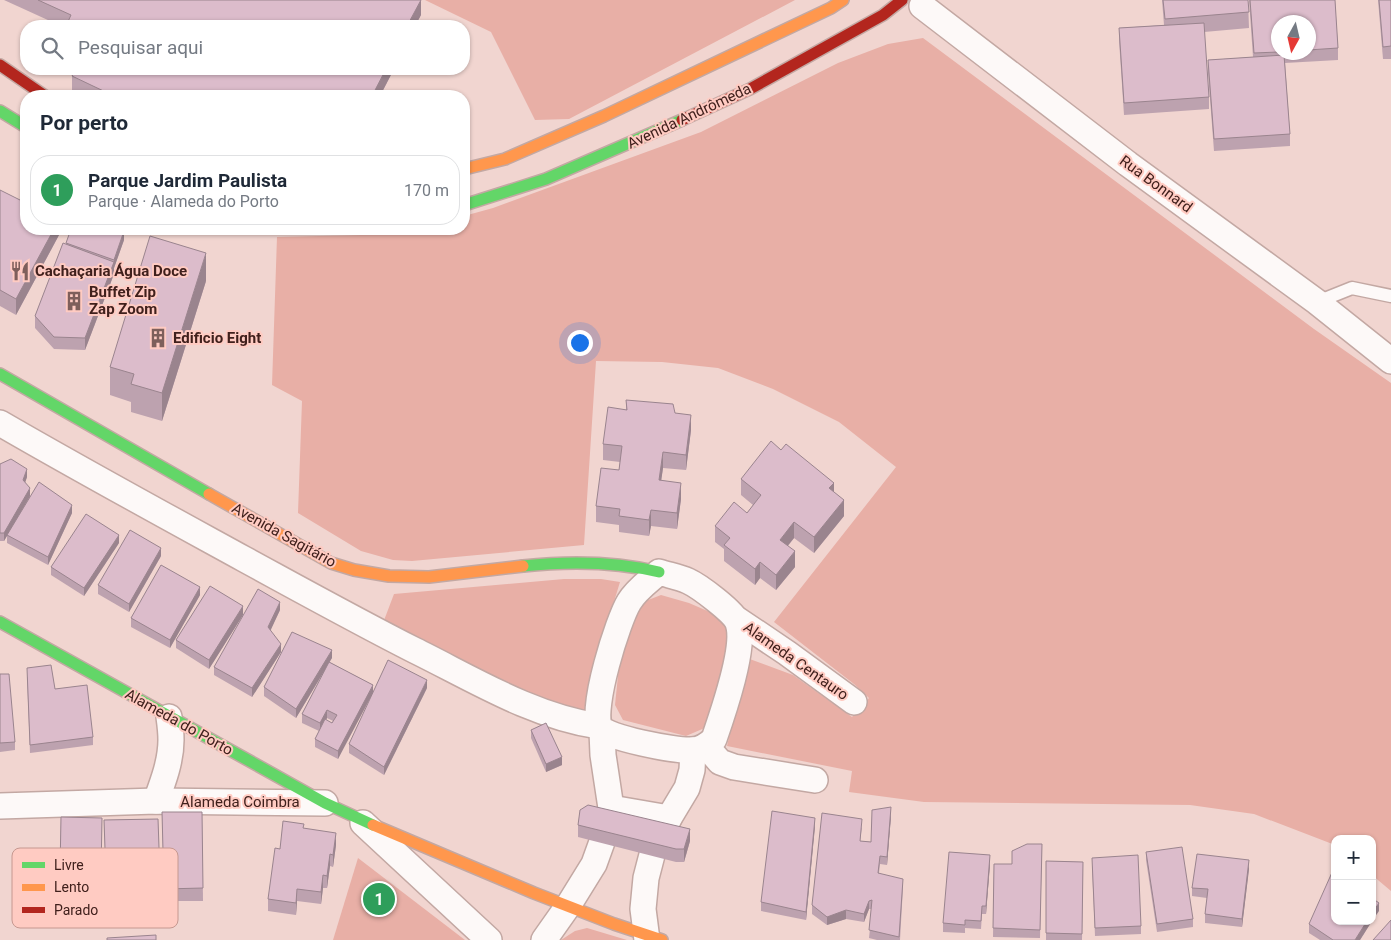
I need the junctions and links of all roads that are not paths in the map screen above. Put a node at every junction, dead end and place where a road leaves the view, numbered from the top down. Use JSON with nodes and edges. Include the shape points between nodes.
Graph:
{"nodes":[{"id":1,"x":843,"y":0,"type":"edge"},
{"id":2,"x":920,"y":2,"type":"edge"},
{"id":3,"x":883,"y":15,"type":"joint"},
{"id":4,"x":0,"y":65,"type":"edge"},
{"id":5,"x":36,"y":90,"type":"edge"},
{"id":6,"x":0,"y":111,"type":"edge"},
{"id":7,"x":20,"y":123,"type":"edge"},
{"id":8,"x":470,"y":168,"type":"edge"},
{"id":9,"x":470,"y":203,"type":"edge"},
{"id":10,"x":1391,"y":296,"type":"edge"},
{"id":11,"x":1317,"y":302,"type":"junction"},
{"id":12,"x":1391,"y":361,"type":"edge"},
{"id":13,"x":0,"y":374,"type":"edge"},
{"id":14,"x":0,"y":423,"type":"edge"},
{"id":15,"x":659,"y":572,"type":"junction"},
{"id":16,"x":738,"y":620,"type":"junction"},
{"id":17,"x":0,"y":622,"type":"edge"},
{"id":18,"x":854,"y":702,"type":"dead end"},
{"id":19,"x":169,"y":717,"type":"junction"},
{"id":20,"x":600,"y":728,"type":"junction"},
{"id":21,"x":699,"y":748,"type":"junction"},
{"id":22,"x":815,"y":780,"type":"dead end"},
{"id":23,"x":156,"y":801,"type":"junction"},
{"id":24,"x":325,"y":803,"type":"junction"},
{"id":25,"x":0,"y":806,"type":"edge"},
{"id":26,"x":611,"y":808,"type":"junction"},
{"id":27,"x":669,"y":818,"type":"junction"},
{"id":28,"x":360,"y":820,"type":"junction"},
{"id":29,"x":568,"y":906,"type":"junction"},
{"id":30,"x":652,"y":939,"type":"edge"},
{"id":31,"x":489,"y":940,"type":"edge"},
{"id":32,"x":544,"y":940,"type":"edge"}],
"edges":[{"from":1,"to":8,"type":"street","via":[[604,116],[505,159]]},
{"from":2,"to":3,"type":"street"},
{"from":2,"to":11,"type":"street","name":"Rua Bonnard","via":[[1128,164]]},
{"from":3,"to":9,"type":"street","name":"Avenida Andrômeda","via":[[750,88],[645,137],[546,179]]},
{"from":4,"to":5,"type":"street"},
{"from":6,"to":7,"type":"street"},
{"from":10,"to":11,"type":"lane","via":[[1352,288]]},
{"from":11,"to":12,"type":"street","name":"Rua Bonnard"},
{"from":13,"to":15,"type":"street","name":"Avenida Sagitário","via":[[331,563],[358,572],[424,578],[567,562],[609,562]]},
{"from":14,"to":20,"type":"street","via":[[382,634],[524,705]]},
{"from":15,"to":16,"type":"street","via":[[689,581]]},
{"from":15,"to":20,"type":"street","via":[[630,600],[621,617],[604,674],[597,715]]},
{"from":16,"to":18,"type":"street","name":"Alameda Centauro"},
{"from":16,"to":21,"type":"street","via":[[741,635],[738,658],[714,739]]},
{"from":17,"to":19,"type":"street","name":"Alameda do Porto"},
{"from":19,"to":23,"type":"street","name":"Alameda Coimbra","via":[[169,760]]},
{"from":19,"to":24,"type":"street","name":"Alameda do Porto"},
{"from":20,"to":21,"type":"street","via":[[631,740],[673,749]]},
{"from":20,"to":26,"type":"street"},
{"from":21,"to":22,"type":"street","via":[[734,767]]},
{"from":21,"to":27,"type":"street","via":[[686,788]]},
{"from":23,"to":24,"type":"street","name":"Alameda Coimbra"},
{"from":23,"to":25,"type":"street","name":"Alameda Coimbra"},
{"from":24,"to":28,"type":"street","name":"Alameda do Porto"},
{"from":26,"to":27,"type":"street"},
{"from":26,"to":29,"type":"street","via":[[594,864]]},
{"from":27,"to":30,"type":"street","via":[[653,851],[646,878],[643,909]]},
{"from":28,"to":29,"type":"street","name":"Alameda do Porto"},
{"from":28,"to":31,"type":"street","name":"Alameda do Porto"},
{"from":29,"to":30,"type":"street","name":"Alameda do Porto"},
{"from":29,"to":32,"type":"street"}]}
